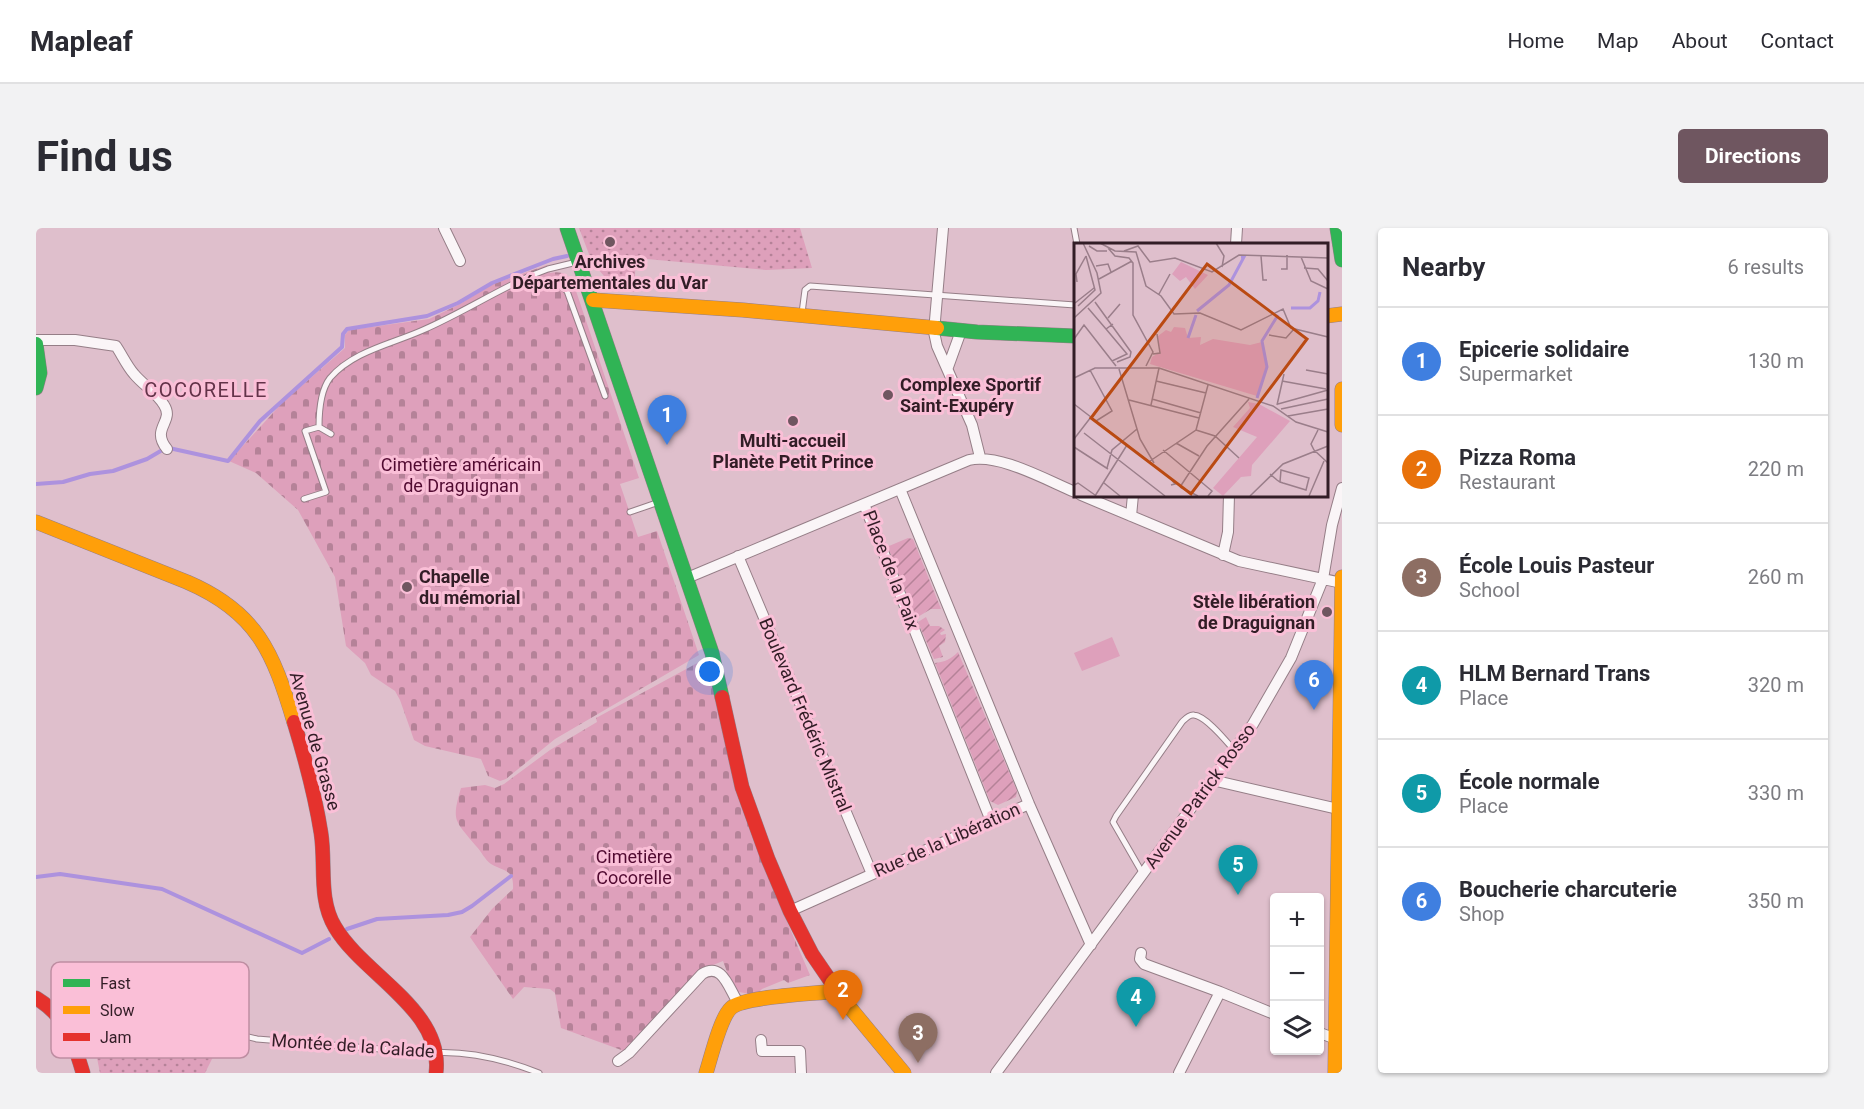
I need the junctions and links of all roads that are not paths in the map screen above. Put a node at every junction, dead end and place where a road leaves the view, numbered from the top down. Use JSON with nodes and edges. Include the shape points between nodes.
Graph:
{"nodes":[{"id":1,"x":444,"y":228,"type":"edge"},
{"id":2,"x":567,"y":228,"type":"edge"},
{"id":3,"x":943,"y":228,"type":"edge"},
{"id":4,"x":1074,"y":228,"type":"edge"},
{"id":5,"x":1237,"y":228,"type":"edge"},
{"id":6,"x":1337,"y":228,"type":"edge"},
{"id":7,"x":1077,"y":243,"type":"edge"},
{"id":8,"x":1236,"y":243,"type":"edge"},
{"id":9,"x":1342,"y":260,"type":"edge"},
{"id":10,"x":460,"y":261,"type":"dead end"},
{"id":11,"x":579,"y":261,"type":"junction"},
{"id":12,"x":511,"y":285,"type":"junction"},
{"id":13,"x":937,"y":296,"type":"junction"},
{"id":14,"x":593,"y":300,"type":"junction"},
{"id":15,"x":1074,"y":305,"type":"edge"},
{"id":16,"x":1342,"y":314,"type":"edge"},
{"id":17,"x":801,"y":315,"type":"junction"},
{"id":18,"x":1327,"y":316,"type":"edge"},
{"id":19,"x":933,"y":327,"type":"junction"},
{"id":20,"x":961,"y":331,"type":"junction"},
{"id":21,"x":1074,"y":336,"type":"edge"},
{"id":22,"x":36,"y":340,"type":"edge"},
{"id":23,"x":36,"y":344,"type":"edge"},
{"id":24,"x":948,"y":367,"type":"junction"},
{"id":25,"x":36,"y":388,"type":"edge"},
{"id":26,"x":1342,"y":389,"type":"edge"},
{"id":27,"x":605,"y":396,"type":"dead end"},
{"id":28,"x":1342,"y":425,"type":"edge"},
{"id":29,"x":319,"y":427,"type":"junction"},
{"id":30,"x":331,"y":434,"type":"dead end"},
{"id":31,"x":165,"y":447,"type":"dead end"},
{"id":32,"x":980,"y":457,"type":"junction"},
{"id":33,"x":1342,"y":488,"type":"edge"},
{"id":34,"x":900,"y":489,"type":"junction"},
{"id":35,"x":1074,"y":492,"type":"edge"},
{"id":36,"x":1083,"y":496,"type":"edge"},
{"id":37,"x":1133,"y":496,"type":"edge"},
{"id":38,"x":1228,"y":496,"type":"edge"},
{"id":39,"x":304,"y":499,"type":"dead end"},
{"id":40,"x":661,"y":501,"type":"junction"},
{"id":41,"x":864,"y":504,"type":"junction"},
{"id":42,"x":630,"y":512,"type":"dead end"},
{"id":43,"x":1131,"y":516,"type":"junction"},
{"id":44,"x":36,"y":522,"type":"edge"},
{"id":45,"x":1223,"y":555,"type":"junction"},
{"id":46,"x":738,"y":556,"type":"junction"},
{"id":47,"x":1342,"y":577,"type":"edge"},
{"id":48,"x":687,"y":578,"type":"junction"},
{"id":49,"x":1323,"y":579,"type":"junction"},
{"id":50,"x":1342,"y":583,"type":"edge"},
{"id":51,"x":1234,"y":750,"type":"junction"},
{"id":52,"x":1341,"y":769,"type":"edge"},
{"id":53,"x":1212,"y":780,"type":"junction"},
{"id":54,"x":1029,"y":804,"type":"junction"},
{"id":55,"x":1341,"y":810,"type":"edge"},
{"id":56,"x":991,"y":820,"type":"junction"},
{"id":57,"x":1143,"y":873,"type":"junction"},
{"id":58,"x":872,"y":874,"type":"junction"},
{"id":59,"x":790,"y":910,"type":"junction"},
{"id":60,"x":1091,"y":945,"type":"junction"},
{"id":61,"x":1142,"y":953,"type":"dead end"},
{"id":62,"x":836,"y":991,"type":"junction"},
{"id":63,"x":1220,"y":992,"type":"junction"},
{"id":64,"x":36,"y":998,"type":"edge"},
{"id":65,"x":744,"y":1002,"type":"junction"},
{"id":66,"x":51,"y":1008,"type":"edge"},
{"id":67,"x":1270,"y":1012,"type":"edge"},
{"id":68,"x":1324,"y":1034,"type":"edge"},
{"id":69,"x":249,"y":1037,"type":"edge"},
{"id":70,"x":1336,"y":1039,"type":"junction"},
{"id":71,"x":761,"y":1040,"type":"dead end"},
{"id":72,"x":434,"y":1052,"type":"junction"},
{"id":73,"x":78,"y":1058,"type":"edge"},
{"id":74,"x":618,"y":1061,"type":"dead end"},
{"id":75,"x":83,"y":1073,"type":"edge"},
{"id":76,"x":436,"y":1073,"type":"edge"},
{"id":77,"x":539,"y":1073,"type":"edge"},
{"id":78,"x":706,"y":1073,"type":"edge"},
{"id":79,"x":801,"y":1073,"type":"edge"},
{"id":80,"x":904,"y":1073,"type":"edge"},
{"id":81,"x":996,"y":1073,"type":"edge"},
{"id":82,"x":1179,"y":1073,"type":"edge"},
{"id":83,"x":1335,"y":1073,"type":"edge"}],
"edges":[{"from":1,"to":10,"type":"street"},
{"from":2,"to":11,"type":"street"},
{"from":3,"to":13,"type":"street"},
{"from":4,"to":7,"type":"lane"},
{"from":5,"to":8,"type":"street"},
{"from":6,"to":9,"type":"street"},
{"from":11,"to":12,"type":"lane"},
{"from":11,"to":14,"type":"street"},
{"from":12,"to":27,"type":"lane","via":[[563,286],[579,319]]},
{"from":12,"to":29,"type":"lane","via":[[422,331],[383,344],[350,362],[330,379],[323,394]]},
{"from":13,"to":15,"type":"lane"},
{"from":13,"to":17,"type":"lane","via":[[810,286],[805,290]]},
{"from":13,"to":19,"type":"street"},
{"from":14,"to":17,"type":"street"},
{"from":14,"to":40,"type":"street"},
{"from":16,"to":18,"type":"street"},
{"from":17,"to":19,"type":"street"},
{"from":19,"to":20,"type":"street"},
{"from":19,"to":24,"type":"street"},
{"from":20,"to":21,"type":"street"},
{"from":20,"to":24,"type":"street"},
{"from":22,"to":31,"type":"street","via":[[116,346],[133,373],[164,405],[166,421],[160,434]]},
{"from":23,"to":25,"type":"street","via":[[40,373]]},
{"from":24,"to":32,"type":"street","via":[[972,425]]},
{"from":26,"to":28,"type":"street"},
{"from":29,"to":30,"type":"lane"},
{"from":29,"to":39,"type":"lane","via":[[305,431],[326,492]]},
{"from":32,"to":34,"type":"street","name":"Place de la Paix"},
{"from":32,"to":35,"type":"street","via":[[997,460]]},
{"from":33,"to":49,"type":"street","name":"Avenue Patrick Rosso"},
{"from":34,"to":41,"type":"street","name":"Place de la Paix"},
{"from":34,"to":54,"type":"street"},
{"from":36,"to":43,"type":"street"},
{"from":37,"to":43,"type":"street"},
{"from":38,"to":45,"type":"street","via":[[1228,532]]},
{"from":40,"to":42,"type":"lane"},
{"from":40,"to":48,"type":"street"},
{"from":41,"to":46,"type":"street"},
{"from":41,"to":56,"type":"street","name":"Place de la Paix"},
{"from":43,"to":45,"type":"street"},
{"from":44,"to":72,"type":"street","name":"Avenue de Grasse","via":[[189,583],[224,600],[249,622],[289,702],[314,791],[329,915],[347,943],[417,1016],[429,1032]]},
{"from":45,"to":49,"type":"street"},
{"from":46,"to":48,"type":"street"},
{"from":46,"to":58,"type":"street","name":"Boulevard Frédéric Mistral"},
{"from":47,"to":50,"type":"street"},
{"from":48,"to":59,"type":"street","via":[[712,653],[742,787]]},
{"from":49,"to":50,"type":"street"},
{"from":49,"to":51,"type":"street","name":"Avenue Patrick Rosso","via":[[1291,658]]},
{"from":50,"to":52,"type":"street"},
{"from":51,"to":53,"type":"street","name":"Avenue Patrick Rosso"},
{"from":51,"to":57,"type":"lane","via":[[1202,718],[1189,716],[1182,722],[1113,822]]},
{"from":52,"to":55,"type":"street"},
{"from":53,"to":55,"type":"street"},
{"from":53,"to":57,"type":"street","name":"Avenue Patrick Rosso"},
{"from":54,"to":56,"type":"street","name":"Rue de la Libération"},
{"from":54,"to":60,"type":"street","name":"Rue de la Libération"},
{"from":55,"to":70,"type":"street"},
{"from":56,"to":58,"type":"street","name":"Rue de la Libération"},
{"from":57,"to":60,"type":"street","name":"Avenue Patrick Rosso"},
{"from":58,"to":59,"type":"street","name":"Rue de la Libération"},
{"from":59,"to":62,"type":"street"},
{"from":60,"to":81,"type":"street","name":"Avenue Patrick Rosso"},
{"from":61,"to":63,"type":"street","via":[[1140,959],[1144,964]]},
{"from":62,"to":65,"type":"street"},
{"from":62,"to":80,"type":"street"},
{"from":63,"to":67,"type":"street"},
{"from":63,"to":82,"type":"street"},
{"from":64,"to":66,"type":"street"},
{"from":65,"to":74,"type":"street","via":[[723,975],[708,971]]},
{"from":65,"to":78,"type":"street","via":[[730,1009]]},
{"from":68,"to":70,"type":"street"},
{"from":69,"to":72,"type":"lane","name":"Montée de la Calade"},
{"from":70,"to":83,"type":"street"},
{"from":71,"to":79,"type":"street","via":[[762,1051],[800,1051]]},
{"from":72,"to":76,"type":"street","name":"Avenue de Grasse"},
{"from":72,"to":77,"type":"lane","name":"Montée de la Calade","via":[[502,1061]]},
{"from":73,"to":75,"type":"street"}]}
